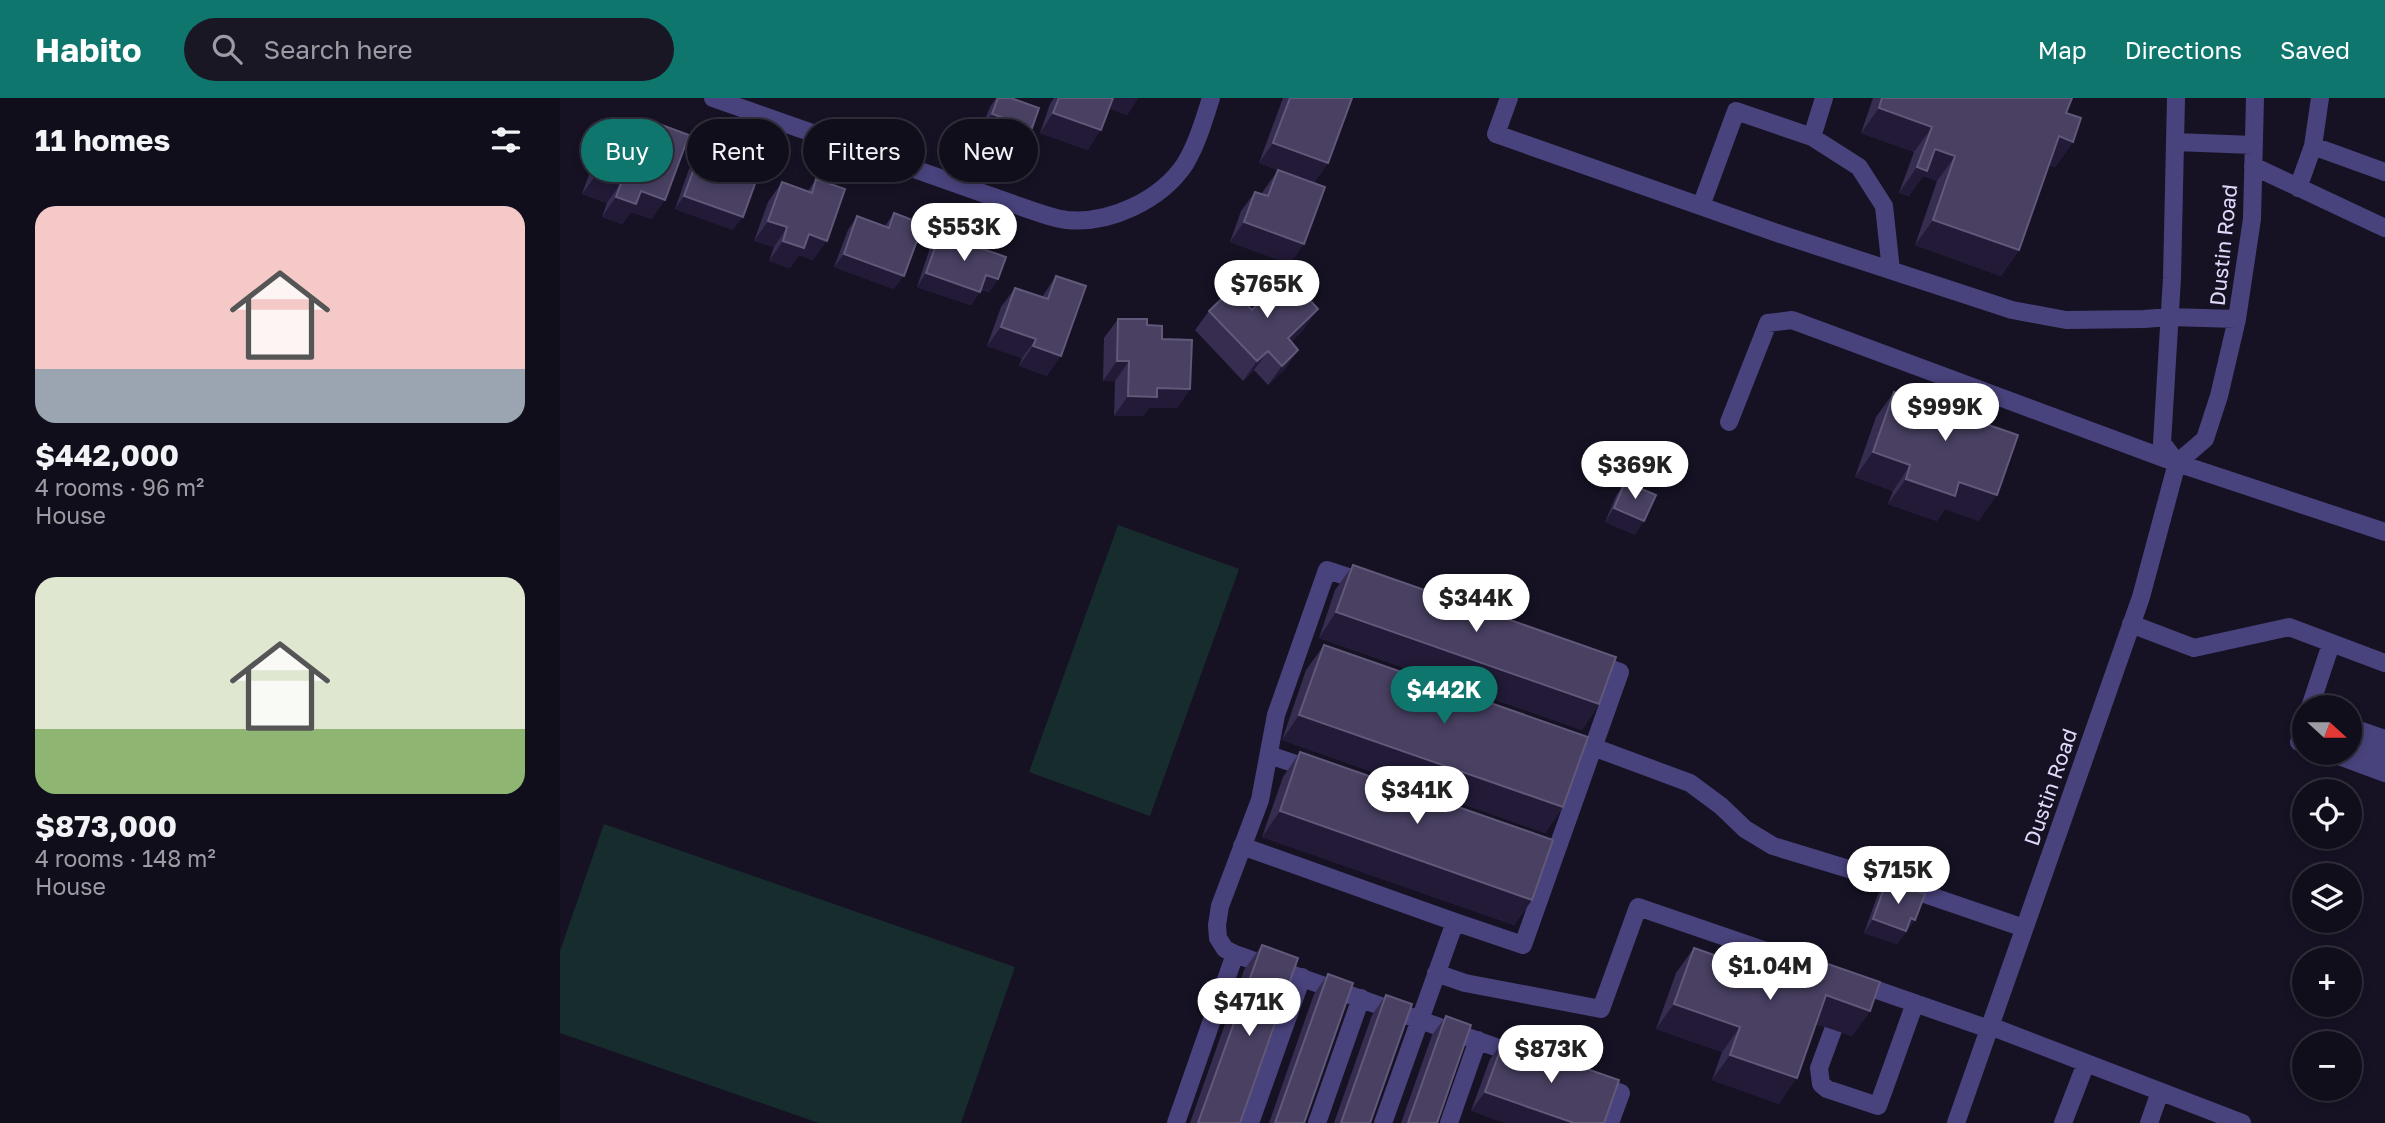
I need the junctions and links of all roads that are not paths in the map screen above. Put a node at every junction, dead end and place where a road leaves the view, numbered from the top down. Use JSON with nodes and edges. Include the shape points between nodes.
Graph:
{"nodes":[{"id":1,"x":713,"y":98,"type":"edge"},
{"id":2,"x":1211,"y":98,"type":"edge"},
{"id":3,"x":1509,"y":98,"type":"edge"},
{"id":4,"x":1824,"y":98,"type":"edge"},
{"id":5,"x":2176,"y":98,"type":"edge"},
{"id":6,"x":2255,"y":98,"type":"edge"},
{"id":7,"x":2320,"y":98,"type":"edge"},
{"id":8,"x":759,"y":106,"type":"edge"},
{"id":9,"x":1812,"y":137,"type":"junction"},
{"id":10,"x":2175,"y":142,"type":"junction"},
{"id":11,"x":2253,"y":145,"type":"junction"},
{"id":12,"x":2313,"y":145,"type":"junction"},
{"id":13,"x":2253,"y":166,"type":"junction"},
{"id":14,"x":2385,"y":172,"type":"edge"},
{"id":15,"x":2298,"y":188,"type":"junction"},
{"id":16,"x":1701,"y":206,"type":"junction"},
{"id":17,"x":2385,"y":228,"type":"edge"},
{"id":18,"x":1891,"y":270,"type":"junction"},
{"id":19,"x":2170,"y":317,"type":"junction"},
{"id":20,"x":2237,"y":319,"type":"junction"},
{"id":21,"x":1729,"y":422,"type":"dead end"},
{"id":22,"x":2177,"y":463,"type":"junction"},
{"id":23,"x":2385,"y":532,"type":"edge"},
{"id":24,"x":1378,"y":587,"type":"edge"},
{"id":25,"x":2131,"y":624,"type":"junction"},
{"id":26,"x":2331,"y":644,"type":"junction"},
{"id":27,"x":1569,"y":654,"type":"edge"},
{"id":28,"x":2385,"y":663,"type":"edge"},
{"id":29,"x":2314,"y":695,"type":"edge"},
{"id":30,"x":2362,"y":731,"type":"edge"},
{"id":31,"x":2385,"y":740,"type":"edge"},
{"id":32,"x":2362,"y":747,"type":"edge"},
{"id":33,"x":1588,"y":749,"type":"junction"},
{"id":34,"x":1269,"y":755,"type":"junction"},
{"id":35,"x":2385,"y":755,"type":"edge"},
{"id":36,"x":2362,"y":765,"type":"edge"},
{"id":37,"x":2385,"y":773,"type":"edge"},
{"id":38,"x":1334,"y":777,"type":"edge"},
{"id":39,"x":1242,"y":846,"type":"junction"},
{"id":40,"x":1455,"y":922,"type":"junction"},
{"id":41,"x":2024,"y":928,"type":"junction"},
{"id":42,"x":1235,"y":954,"type":"junction"},
{"id":43,"x":1436,"y":973,"type":"junction"},
{"id":44,"x":1838,"y":976,"type":"junction"},
{"id":45,"x":1302,"y":977,"type":"junction"},
{"id":46,"x":1362,"y":998,"type":"junction"},
{"id":47,"x":1843,"y":1001,"type":"edge"},
{"id":48,"x":1915,"y":1003,"type":"junction"},
{"id":49,"x":1420,"y":1019,"type":"junction"},
{"id":50,"x":1990,"y":1027,"type":"junction"},
{"id":51,"x":1833,"y":1030,"type":"dead end"},
{"id":52,"x":1478,"y":1040,"type":"junction"},
{"id":53,"x":1530,"y":1059,"type":"edge"},
{"id":54,"x":2086,"y":1063,"type":"junction"},
{"id":55,"x":1582,"y":1079,"type":"edge"},
{"id":56,"x":2160,"y":1092,"type":"junction"},
{"id":57,"x":2237,"y":1122,"type":"edge"},
{"id":58,"x":1176,"y":1123,"type":"edge"},
{"id":59,"x":1250,"y":1123,"type":"edge"},
{"id":60,"x":1317,"y":1123,"type":"edge"},
{"id":61,"x":1383,"y":1123,"type":"edge"},
{"id":62,"x":1449,"y":1123,"type":"edge"},
{"id":63,"x":1611,"y":1123,"type":"edge"},
{"id":64,"x":1956,"y":1123,"type":"edge"},
{"id":65,"x":2063,"y":1123,"type":"edge"},
{"id":66,"x":2149,"y":1123,"type":"edge"}],
"edges":[{"from":1,"to":8,"type":"street"},
{"from":2,"to":8,"type":"street","via":[[1186,162],[1171,181],[1138,204],[1102,217],[1065,220]]},
{"from":3,"to":16,"type":"street","via":[[1496,134]]},
{"from":4,"to":9,"type":"street"},
{"from":5,"to":10,"type":"street"},
{"from":6,"to":11,"type":"street","name":"Dustin Road"},
{"from":7,"to":12,"type":"street"},
{"from":9,"to":16,"type":"street","via":[[1736,111]]},
{"from":9,"to":18,"type":"street","via":[[1859,167],[1884,206]]},
{"from":10,"to":11,"type":"street"},
{"from":10,"to":19,"type":"street"},
{"from":11,"to":13,"type":"street","name":"Dustin Road"},
{"from":12,"to":14,"type":"street"},
{"from":12,"to":15,"type":"street"},
{"from":13,"to":15,"type":"street"},
{"from":13,"to":20,"type":"street","name":"Dustin Road","via":[[2252,219]]},
{"from":15,"to":17,"type":"street"},
{"from":16,"to":18,"type":"street"},
{"from":18,"to":19,"type":"street","via":[[2012,310],[2066,320]]},
{"from":19,"to":20,"type":"street"},
{"from":19,"to":22,"type":"street","via":[[2162,443]]},
{"from":20,"to":22,"type":"street","name":"Dustin Road","via":[[2205,439]]},
{"from":21,"to":22,"type":"street","via":[[1768,323],[1792,320]]},
{"from":22,"to":23,"type":"street"},
{"from":22,"to":25,"type":"street","name":"Dustin Road"},
{"from":24,"to":34,"type":"street","via":[[1327,570],[1305,652],[1276,715]]},
{"from":25,"to":26,"type":"street","via":[[2194,649],[2289,627]]},
{"from":25,"to":41,"type":"street","name":"Dustin Road"},
{"from":26,"to":28,"type":"street"},
{"from":26,"to":29,"type":"street"},
{"from":27,"to":33,"type":"street","via":[[1620,672]]},
{"from":30,"to":31,"type":"street"},
{"from":32,"to":35,"type":"street"},
{"from":33,"to":40,"type":"street","via":[[1549,852],[1523,945]]},
{"from":33,"to":41,"type":"street","via":[[1690,783],[1745,830],[1773,846]]},
{"from":34,"to":38,"type":"street"},
{"from":34,"to":39,"type":"street","via":[[1260,800]]},
{"from":36,"to":37,"type":"street"},
{"from":39,"to":40,"type":"street"},
{"from":39,"to":42,"type":"street","via":[[1217,925],[1224,949]]},
{"from":40,"to":43,"type":"street"},
{"from":41,"to":50,"type":"street","name":"Dustin Road"},
{"from":42,"to":45,"type":"street"},
{"from":42,"to":58,"type":"street"},
{"from":43,"to":44,"type":"street","via":[[1465,983],[1601,1009],[1637,906]]},
{"from":43,"to":49,"type":"street"},
{"from":44,"to":47,"type":"street"},
{"from":44,"to":48,"type":"street"},
{"from":45,"to":46,"type":"street"},
{"from":45,"to":59,"type":"street"},
{"from":46,"to":49,"type":"street"},
{"from":46,"to":60,"type":"street"},
{"from":48,"to":50,"type":"street"},
{"from":48,"to":51,"type":"street","via":[[1878,1106],[1821,1084],[1819,1068]]},
{"from":49,"to":52,"type":"street"},
{"from":49,"to":61,"type":"street"},
{"from":50,"to":54,"type":"street"},
{"from":50,"to":64,"type":"street","name":"Dustin Road"},
{"from":52,"to":53,"type":"street"},
{"from":52,"to":62,"type":"street"},
{"from":54,"to":56,"type":"street"},
{"from":54,"to":65,"type":"street"},
{"from":55,"to":63,"type":"street","via":[[1621,1093]]},
{"from":56,"to":57,"type":"street"},
{"from":56,"to":66,"type":"street"}]}
